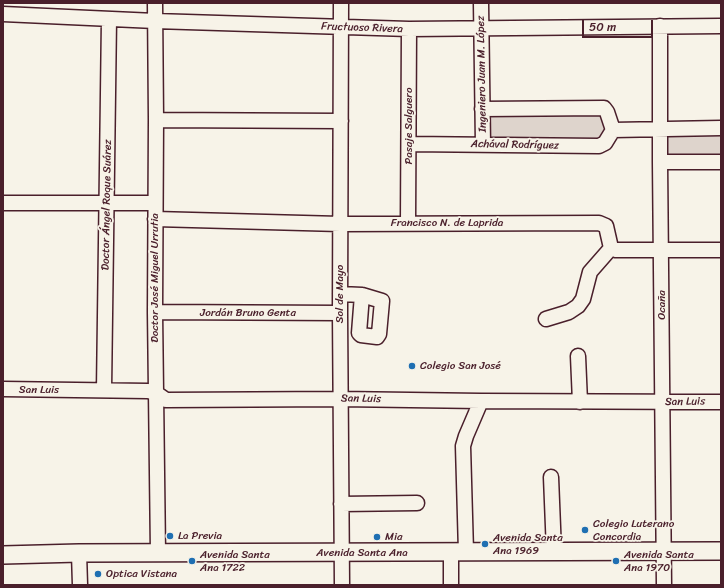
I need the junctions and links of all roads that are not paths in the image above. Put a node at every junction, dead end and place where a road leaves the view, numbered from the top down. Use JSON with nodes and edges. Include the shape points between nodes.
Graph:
{"nodes":[{"id":1,"x":155,"y":3,"type":"edge"},
{"id":2,"x":341,"y":3,"type":"edge"},
{"id":3,"x":481,"y":3,"type":"edge"},
{"id":4,"x":3,"y":14,"type":"edge"},
{"id":5,"x":108,"y":19,"type":"junction"},
{"id":6,"x":155,"y":21,"type":"junction"},
{"id":7,"x":660,"y":26,"type":"junction"},
{"id":8,"x":721,"y":26,"type":"edge"},
{"id":9,"x":341,"y":27,"type":"junction"},
{"id":10,"x":481,"y":28,"type":"junction"},
{"id":11,"x":409,"y":30,"type":"junction"},
{"id":12,"x":482,"y":109,"type":"junction"},
{"id":13,"x":156,"y":120,"type":"junction"},
{"id":14,"x":341,"y":121,"type":"junction"},
{"id":15,"x":721,"y":128,"type":"edge"},
{"id":16,"x":659,"y":129,"type":"junction"},
{"id":17,"x":613,"y":130,"type":"junction"},
{"id":18,"x":409,"y":144,"type":"junction"},
{"id":19,"x":482,"y":145,"type":"junction"},
{"id":20,"x":660,"y":162,"type":"junction"},
{"id":21,"x":721,"y":162,"type":"edge"},
{"id":22,"x":3,"y":203,"type":"edge"},
{"id":23,"x":107,"y":203,"type":"junction"},
{"id":24,"x":155,"y":203,"type":"junction"},
{"id":25,"x":155,"y":218,"type":"junction"},
{"id":26,"x":408,"y":223,"type":"junction"},
{"id":27,"x":340,"y":224,"type":"junction"},
{"id":28,"x":611,"y":248,"type":"junction"},
{"id":29,"x":661,"y":250,"type":"junction"},
{"id":30,"x":721,"y":250,"type":"edge"},
{"id":31,"x":340,"y":294,"type":"junction"},
{"id":32,"x":362,"y":296,"type":"dead end"},
{"id":33,"x":155,"y":312,"type":"junction"},
{"id":34,"x":340,"y":313,"type":"junction"},
{"id":35,"x":546,"y":319,"type":"dead end"},
{"id":36,"x":578,"y":356,"type":"dead end"},
{"id":37,"x":3,"y":389,"type":"edge"},
{"id":38,"x":104,"y":390,"type":"junction"},
{"id":39,"x":156,"y":393,"type":"junction"},
{"id":40,"x":340,"y":399,"type":"junction"},
{"id":41,"x":481,"y":401,"type":"junction"},
{"id":42,"x":580,"y":402,"type":"junction"},
{"id":43,"x":663,"y":402,"type":"junction"},
{"id":44,"x":721,"y":402,"type":"edge"},
{"id":45,"x":551,"y":477,"type":"dead end"},
{"id":46,"x":417,"y":503,"type":"dead end"},
{"id":47,"x":341,"y":504,"type":"junction"},
{"id":48,"x":721,"y":551,"type":"edge"},
{"id":49,"x":458,"y":552,"type":"junction"},
{"id":50,"x":554,"y":552,"type":"junction"},
{"id":51,"x":664,"y":552,"type":"junction"},
{"id":52,"x":79,"y":553,"type":"junction"},
{"id":53,"x":158,"y":553,"type":"junction"},
{"id":54,"x":341,"y":553,"type":"junction"},
{"id":55,"x":3,"y":555,"type":"edge"},
{"id":56,"x":80,"y":585,"type":"edge"},
{"id":57,"x":342,"y":585,"type":"edge"},
{"id":58,"x":451,"y":585,"type":"edge"},
{"id":59,"x":664,"y":585,"type":"edge"}],
"edges":[{"from":1,"to":6,"type":"street","name":"Doctor José Miguel Urrutia"},
{"from":2,"to":9,"type":"street","name":"Sol de Mayo"},
{"from":3,"to":10,"type":"street","name":"Ingeniero Juan M. López"},
{"from":4,"to":5,"type":"street","name":"Fructuoso Rivera"},
{"from":5,"to":6,"type":"street","name":"Fructuoso Rivera"},
{"from":5,"to":23,"type":"street","name":"Doctor Ángel Roque Suárez"},
{"from":6,"to":9,"type":"street","name":"Fructuoso Rivera"},
{"from":6,"to":13,"type":"street","name":"Doctor José Miguel Urrutia"},
{"from":7,"to":8,"type":"street","name":"Fructuoso Rivera"},
{"from":7,"to":10,"type":"street","name":"Fructuoso Rivera"},
{"from":7,"to":16,"type":"street","name":"Ocaña"},
{"from":9,"to":11,"type":"street","name":"Fructuoso Rivera"},
{"from":9,"to":14,"type":"street","name":"Sol de Mayo"},
{"from":10,"to":11,"type":"street","name":"Fructuoso Rivera"},
{"from":10,"to":12,"type":"street","name":"Ingeniero Juan M. López"},
{"from":11,"to":18,"type":"street","name":"Pasaje Salguero"},
{"from":12,"to":17,"type":"street","via":[[604,108]]},
{"from":12,"to":19,"type":"street","name":"Ingeniero Juan M. López"},
{"from":13,"to":14,"type":"street"},
{"from":13,"to":24,"type":"street","name":"Doctor José Miguel Urrutia"},
{"from":14,"to":27,"type":"street","name":"Sol de Mayo"},
{"from":15,"to":16,"type":"street"},
{"from":16,"to":17,"type":"street"},
{"from":16,"to":20,"type":"street","name":"Ocaña"},
{"from":17,"to":19,"type":"street","name":"Achával Rodríguez","via":[[605,143],[599,146]]},
{"from":18,"to":19,"type":"street","name":"Achával Rodríguez"},
{"from":18,"to":26,"type":"street","name":"Pasaje Salguero"},
{"from":20,"to":21,"type":"street"},
{"from":20,"to":29,"type":"street","name":"Ocaña"},
{"from":22,"to":23,"type":"street"},
{"from":23,"to":24,"type":"street"},
{"from":23,"to":38,"type":"street","name":"Doctor Ángel Roque Suárez"},
{"from":24,"to":25,"type":"street","name":"Doctor José Miguel Urrutia"},
{"from":25,"to":27,"type":"street","name":"Francisco N. de Laprida"},
{"from":25,"to":33,"type":"street","name":"Doctor José Miguel Urrutia"},
{"from":26,"to":27,"type":"street","name":"Francisco N. de Laprida"},
{"from":26,"to":28,"type":"street","name":"Francisco N. de Laprida","via":[[599,222],[606,226]]},
{"from":27,"to":31,"type":"street","name":"Sol de Mayo"},
{"from":28,"to":29,"type":"street"},
{"from":28,"to":35,"type":"street","via":[[590,272],[583,299],[578,306],[569,312]]},
{"from":29,"to":30,"type":"street"},
{"from":29,"to":43,"type":"street","name":"Ocaña"},
{"from":31,"to":32,"type":"street"},
{"from":31,"to":34,"type":"street","name":"Sol de Mayo"},
{"from":33,"to":34,"type":"street","name":"Jordán Bruno Genta"},
{"from":33,"to":39,"type":"street","name":"Doctor José Miguel Urrutia"},
{"from":34,"to":40,"type":"street","name":"Sol de Mayo"},
{"from":36,"to":42,"type":"street"},
{"from":37,"to":38,"type":"street","name":"San Luis"},
{"from":38,"to":39,"type":"street","name":"San Luis"},
{"from":39,"to":40,"type":"street","name":"San Luis","via":[[166,400]]},
{"from":39,"to":53,"type":"street","name":"Doctor José Miguel Urrutia"},
{"from":40,"to":41,"type":"street","name":"San Luis"},
{"from":40,"to":47,"type":"street","name":"Sol de Mayo"},
{"from":41,"to":42,"type":"street","name":"San Luis"},
{"from":41,"to":49,"type":"street","via":[[463,446]]},
{"from":42,"to":43,"type":"street","name":"San Luis"},
{"from":43,"to":44,"type":"street","name":"San Luis"},
{"from":43,"to":51,"type":"street","name":"Ocaña"},
{"from":45,"to":50,"type":"street"},
{"from":46,"to":47,"type":"street"},
{"from":47,"to":54,"type":"street","name":"Sol de Mayo"},
{"from":48,"to":51,"type":"main road","name":"Avenida Santa Ana"},
{"from":49,"to":50,"type":"main road","name":"Avenida Santa Ana"},
{"from":49,"to":54,"type":"main road","name":"Avenida Santa Ana"},
{"from":49,"to":58,"type":"street"},
{"from":50,"to":51,"type":"main road","name":"Avenida Santa Ana"},
{"from":51,"to":59,"type":"street","name":"Ocaña"},
{"from":52,"to":53,"type":"main road","name":"Avenida Santa Ana"},
{"from":52,"to":55,"type":"main road","name":"Avenida Santa Ana"},
{"from":52,"to":56,"type":"street"},
{"from":53,"to":54,"type":"main road","name":"Avenida Santa Ana"},
{"from":54,"to":57,"type":"street","name":"Sol de Mayo"}]}
